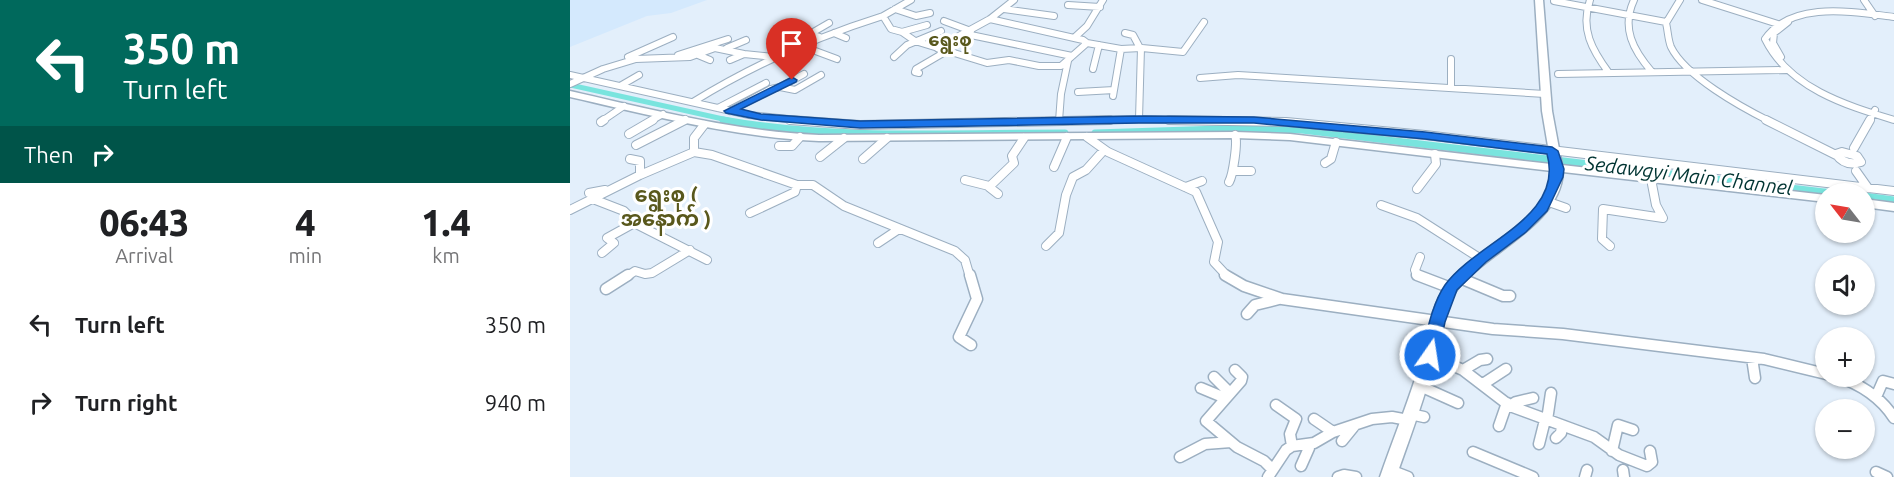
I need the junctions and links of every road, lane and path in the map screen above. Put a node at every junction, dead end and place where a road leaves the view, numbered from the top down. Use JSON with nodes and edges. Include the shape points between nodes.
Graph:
{"nodes":[{"id":1,"x":911,"y":0,"type":"edge"},
{"id":2,"x":1014,"y":0,"type":"edge"},
{"id":3,"x":1103,"y":0,"type":"edge"},
{"id":4,"x":1539,"y":0,"type":"edge"},
{"id":5,"x":1590,"y":0,"type":"edge"},
{"id":6,"x":1634,"y":0,"type":"edge"},
{"id":7,"x":1680,"y":0,"type":"edge"},
{"id":8,"x":1702,"y":0,"type":"edge"},
{"id":9,"x":1864,"y":0,"type":"edge"},
{"id":10,"x":1554,"y":1,"type":"edge"},
{"id":11,"x":1068,"y":5,"type":"dead end"},
{"id":12,"x":1100,"y":8,"type":"junction"},
{"id":13,"x":895,"y":9,"type":"junction"},
{"id":14,"x":1004,"y":9,"type":"junction"},
{"id":15,"x":930,"y":13,"type":"dead end"},
{"id":16,"x":878,"y":15,"type":"junction"},
{"id":17,"x":1054,"y":16,"type":"dead end"},
{"id":18,"x":1875,"y":16,"type":"junction"},
{"id":19,"x":1894,"y":18,"type":"edge"},
{"id":20,"x":990,"y":19,"type":"junction"},
{"id":21,"x":944,"y":21,"type":"dead end"},
{"id":22,"x":1204,"y":22,"type":"dead end"},
{"id":23,"x":1666,"y":22,"type":"junction"},
{"id":24,"x":829,"y":23,"type":"dead end"},
{"id":25,"x":1778,"y":24,"type":"junction"},
{"id":26,"x":927,"y":25,"type":"dead end"},
{"id":27,"x":775,"y":31,"type":"dead end"},
{"id":28,"x":941,"y":31,"type":"dead end"},
{"id":29,"x":903,"y":32,"type":"junction"},
{"id":30,"x":834,"y":33,"type":"junction"},
{"id":31,"x":968,"y":33,"type":"junction"},
{"id":32,"x":1050,"y":33,"type":"junction"},
{"id":33,"x":1125,"y":33,"type":"dead end"},
{"id":34,"x":810,"y":34,"type":"junction"},
{"id":35,"x":672,"y":37,"type":"dead end"},
{"id":36,"x":820,"y":37,"type":"junction"},
{"id":37,"x":1075,"y":37,"type":"junction"},
{"id":38,"x":846,"y":38,"type":"dead end"},
{"id":39,"x":728,"y":39,"type":"dead end"},
{"id":40,"x":1041,"y":39,"type":"dead end"},
{"id":41,"x":703,"y":40,"type":"dead end"},
{"id":42,"x":746,"y":40,"type":"dead end"},
{"id":43,"x":915,"y":41,"type":"junction"},
{"id":44,"x":1087,"y":43,"type":"junction"},
{"id":45,"x":1099,"y":45,"type":"junction"},
{"id":46,"x":802,"y":46,"type":"junction"},
{"id":47,"x":1159,"y":46,"type":"dead end"},
{"id":48,"x":727,"y":48,"type":"junction"},
{"id":49,"x":937,"y":48,"type":"junction"},
{"id":50,"x":1141,"y":48,"type":"junction"},
{"id":51,"x":1120,"y":49,"type":"junction"},
{"id":52,"x":945,"y":52,"type":"junction"},
{"id":53,"x":744,"y":54,"type":"junction"},
{"id":54,"x":698,"y":55,"type":"junction"},
{"id":55,"x":777,"y":57,"type":"junction"},
{"id":56,"x":894,"y":57,"type":"dead end"},
{"id":57,"x":664,"y":58,"type":"junction"},
{"id":58,"x":1070,"y":58,"type":"junction"},
{"id":59,"x":837,"y":59,"type":"dead end"},
{"id":60,"x":1451,"y":59,"type":"dead end"},
{"id":61,"x":710,"y":60,"type":"dead end"},
{"id":62,"x":730,"y":60,"type":"dead end"},
{"id":63,"x":603,"y":69,"type":"junction"},
{"id":64,"x":1093,"y":69,"type":"dead end"},
{"id":65,"x":1790,"y":70,"type":"junction"},
{"id":66,"x":1693,"y":71,"type":"junction"},
{"id":67,"x":1652,"y":72,"type":"junction"},
{"id":68,"x":919,"y":73,"type":"dead end"},
{"id":69,"x":1609,"y":73,"type":"junction"},
{"id":70,"x":804,"y":74,"type":"dead end"},
{"id":71,"x":1558,"y":74,"type":"dead end"},
{"id":72,"x":570,"y":75,"type":"edge"},
{"id":73,"x":639,"y":75,"type":"dead end"},
{"id":74,"x":821,"y":75,"type":"dead end"},
{"id":75,"x":1200,"y":78,"type":"dead end"},
{"id":76,"x":580,"y":80,"type":"junction"},
{"id":77,"x":766,"y":83,"type":"dead end"},
{"id":78,"x":570,"y":84,"type":"edge"},
{"id":79,"x":620,"y":86,"type":"junction"},
{"id":80,"x":780,"y":87,"type":"junction"},
{"id":81,"x":1451,"y":88,"type":"junction"},
{"id":82,"x":795,"y":90,"type":"junction"},
{"id":83,"x":808,"y":91,"type":"dead end"},
{"id":84,"x":1078,"y":92,"type":"dead end"},
{"id":85,"x":1545,"y":93,"type":"junction"},
{"id":86,"x":570,"y":94,"type":"edge"},
{"id":87,"x":693,"y":102,"type":"junction"},
{"id":88,"x":624,"y":106,"type":"junction"},
{"id":89,"x":718,"y":108,"type":"junction"},
{"id":90,"x":730,"y":111,"type":"junction"},
{"id":91,"x":1874,"y":112,"type":"junction"},
{"id":92,"x":663,"y":114,"type":"junction"},
{"id":93,"x":1894,"y":118,"type":"edge"},
{"id":94,"x":1139,"y":119,"type":"junction"},
{"id":95,"x":685,"y":120,"type":"junction"},
{"id":96,"x":1059,"y":121,"type":"junction"},
{"id":97,"x":601,"y":122,"type":"dead end"},
{"id":98,"x":704,"y":125,"type":"junction"},
{"id":99,"x":629,"y":134,"type":"dead end"},
{"id":100,"x":1235,"y":135,"type":"junction"},
{"id":101,"x":800,"y":137,"type":"junction"},
{"id":102,"x":1067,"y":137,"type":"junction"},
{"id":103,"x":1087,"y":137,"type":"junction"},
{"id":104,"x":844,"y":138,"type":"junction"},
{"id":105,"x":887,"y":138,"type":"junction"},
{"id":106,"x":1024,"y":138,"type":"junction"},
{"id":107,"x":1336,"y":142,"type":"junction"},
{"id":108,"x":636,"y":145,"type":"dead end"},
{"id":109,"x":779,"y":146,"type":"dead end"},
{"id":110,"x":1822,"y":148,"type":"joint"},
{"id":111,"x":1104,"y":150,"type":"junction"},
{"id":112,"x":694,"y":152,"type":"junction"},
{"id":113,"x":1846,"y":152,"type":"junction"},
{"id":114,"x":1435,"y":154,"type":"junction"},
{"id":115,"x":820,"y":157,"type":"dead end"},
{"id":116,"x":630,"y":159,"type":"dead end"},
{"id":117,"x":863,"y":159,"type":"dead end"},
{"id":118,"x":1554,"y":159,"type":"junction"},
{"id":119,"x":1325,"y":163,"type":"dead end"},
{"id":120,"x":1853,"y":166,"type":"junction"},
{"id":121,"x":1054,"y":167,"type":"dead end"},
{"id":122,"x":1234,"y":171,"type":"junction"},
{"id":123,"x":1251,"y":171,"type":"dead end"},
{"id":124,"x":640,"y":175,"type":"junction"},
{"id":125,"x":1651,"y":179,"type":"junction"},
{"id":126,"x":965,"y":180,"type":"dead end"},
{"id":127,"x":1202,"y":181,"type":"dead end"},
{"id":128,"x":1229,"y":182,"type":"dead end"},
{"id":129,"x":1815,"y":183,"type":"edge"},
{"id":130,"x":1865,"y":183,"type":"edge"},
{"id":131,"x":797,"y":185,"type":"junction"},
{"id":132,"x":989,"y":186,"type":"junction"},
{"id":133,"x":1186,"y":187,"type":"junction"},
{"id":134,"x":1417,"y":189,"type":"dead end"},
{"id":135,"x":1875,"y":189,"type":"edge"},
{"id":136,"x":1894,"y":191,"type":"edge"},
{"id":137,"x":998,"y":194,"type":"dead end"},
{"id":138,"x":591,"y":196,"type":"junction"},
{"id":139,"x":1815,"y":198,"type":"edge"},
{"id":140,"x":1546,"y":201,"type":"junction"},
{"id":141,"x":1875,"y":204,"type":"edge"},
{"id":142,"x":1381,"y":205,"type":"dead end"},
{"id":143,"x":1894,"y":207,"type":"edge"},
{"id":144,"x":1566,"y":208,"type":"dead end"},
{"id":145,"x":570,"y":210,"type":"edge"},
{"id":146,"x":750,"y":213,"type":"dead end"},
{"id":147,"x":636,"y":222,"type":"junction"},
{"id":148,"x":899,"y":229,"type":"junction"},
{"id":149,"x":1464,"y":236,"type":"dead end"},
{"id":150,"x":1455,"y":241,"type":"junction"},
{"id":151,"x":878,"y":243,"type":"dead end"},
{"id":152,"x":1046,"y":246,"type":"dead end"},
{"id":153,"x":1610,"y":246,"type":"dead end"},
{"id":154,"x":690,"y":250,"type":"junction"},
{"id":155,"x":602,"y":254,"type":"dead end"},
{"id":156,"x":1420,"y":257,"type":"dead end"},
{"id":157,"x":1481,"y":259,"type":"junction"},
{"id":158,"x":707,"y":260,"type":"dead end"},
{"id":159,"x":1456,"y":283,"type":"junction"},
{"id":160,"x":606,"y":289,"type":"dead end"},
{"id":161,"x":1510,"y":296,"type":"dead end"},
{"id":162,"x":1282,"y":299,"type":"junction"},
{"id":163,"x":1247,"y":314,"type":"dead end"},
{"id":164,"x":1437,"y":322,"type":"junction"},
{"id":165,"x":971,"y":345,"type":"dead end"},
{"id":166,"x":1430,"y":355,"type":"junction"},
{"id":167,"x":1752,"y":358,"type":"junction"},
{"id":168,"x":1487,"y":359,"type":"dead end"},
{"id":169,"x":1506,"y":369,"type":"dead end"},
{"id":170,"x":1235,"y":370,"type":"dead end"},
{"id":171,"x":1463,"y":370,"type":"junction"},
{"id":172,"x":1815,"y":372,"type":"edge"},
{"id":173,"x":1214,"y":377,"type":"dead end"},
{"id":174,"x":1755,"y":378,"type":"dead end"},
{"id":175,"x":1483,"y":384,"type":"junction"},
{"id":176,"x":1894,"y":384,"type":"edge"},
{"id":177,"x":1420,"y":386,"type":"junction"},
{"id":178,"x":1860,"y":387,"type":"edge"},
{"id":179,"x":1201,"y":388,"type":"dead end"},
{"id":180,"x":1551,"y":393,"type":"dead end"},
{"id":181,"x":1227,"y":395,"type":"junction"},
{"id":182,"x":1876,"y":397,"type":"junction"},
{"id":183,"x":1533,"y":398,"type":"dead end"},
{"id":184,"x":1458,"y":403,"type":"dead end"},
{"id":185,"x":1276,"y":405,"type":"dead end"},
{"id":186,"x":1508,"y":405,"type":"junction"},
{"id":187,"x":1414,"y":417,"type":"junction"},
{"id":188,"x":1894,"y":418,"type":"edge"},
{"id":189,"x":1314,"y":419,"type":"dead end"},
{"id":190,"x":1546,"y":420,"type":"junction"},
{"id":191,"x":1355,"y":425,"type":"junction"},
{"id":192,"x":1499,"y":426,"type":"dead end"},
{"id":193,"x":1562,"y":426,"type":"junction"},
{"id":194,"x":1633,"y":430,"type":"dead end"},
{"id":195,"x":1333,"y":432,"type":"junction"},
{"id":196,"x":1556,"y":438,"type":"dead end"},
{"id":197,"x":1342,"y":441,"type":"dead end"},
{"id":198,"x":1231,"y":442,"type":"junction"},
{"id":199,"x":1539,"y":444,"type":"dead end"},
{"id":200,"x":1307,"y":445,"type":"junction"},
{"id":201,"x":1292,"y":446,"type":"junction"},
{"id":202,"x":1612,"y":451,"type":"junction"},
{"id":203,"x":1650,"y":451,"type":"dead end"},
{"id":204,"x":1473,"y":452,"type":"dead end"},
{"id":205,"x":1180,"y":457,"type":"dead end"},
{"id":206,"x":1301,"y":466,"type":"dead end"},
{"id":207,"x":1876,"y":472,"type":"dead end"},
{"id":208,"x":1270,"y":473,"type":"edge"},
{"id":209,"x":1389,"y":474,"type":"edge"},
{"id":210,"x":1338,"y":477,"type":"edge"},
{"id":211,"x":1356,"y":477,"type":"edge"},
{"id":212,"x":1408,"y":477,"type":"edge"},
{"id":213,"x":1533,"y":477,"type":"edge"},
{"id":214,"x":1887,"y":477,"type":"edge"}],
"edges":[{"from":1,"to":13,"type":"street"},
{"from":2,"to":14,"type":"street"},
{"from":3,"to":12,"type":"street"},
{"from":4,"to":85,"type":"street"},
{"from":5,"to":69,"type":"street","via":[[1585,31]]},
{"from":6,"to":67,"type":"street","via":[[1627,15],[1628,32],[1631,43]]},
{"from":7,"to":23,"type":"street"},
{"from":8,"to":25,"type":"street"},
{"from":9,"to":18,"type":"street"},
{"from":10,"to":23,"type":"street"},
{"from":11,"to":12,"type":"street"},
{"from":12,"to":37,"type":"street"},
{"from":13,"to":15,"type":"street","via":[[919,17]]},
{"from":13,"to":16,"type":"street"},
{"from":14,"to":17,"type":"street"},
{"from":14,"to":20,"type":"street"},
{"from":16,"to":29,"type":"street","via":[[890,28]]},
{"from":16,"to":30,"type":"street"},
{"from":18,"to":19,"type":"street"},
{"from":18,"to":25,"type":"street","via":[[1806,13]]},
{"from":20,"to":31,"type":"street"},
{"from":20,"to":32,"type":"street"},
{"from":21,"to":31,"type":"street"},
{"from":22,"to":50,"type":"street","via":[[1184,52]]},
{"from":23,"to":66,"type":"street","via":[[1676,53]]},
{"from":24,"to":34,"type":"street"},
{"from":25,"to":65,"type":"street","via":[[1771,27],[1765,39],[1769,51]]},
{"from":26,"to":29,"type":"street"},
{"from":27,"to":34,"type":"street","via":[[787,27]]},
{"from":28,"to":43,"type":"street"},
{"from":29,"to":43,"type":"street"},
{"from":30,"to":36,"type":"street"},
{"from":30,"to":38,"type":"street"},
{"from":31,"to":49,"type":"street"},
{"from":31,"to":58,"type":"street"},
{"from":32,"to":37,"type":"street"},
{"from":32,"to":40,"type":"street"},
{"from":33,"to":50,"type":"street","via":[[1133,35]]},
{"from":34,"to":36,"type":"street"},
{"from":35,"to":63,"type":"street"},
{"from":36,"to":46,"type":"street"},
{"from":37,"to":44,"type":"street"},
{"from":39,"to":57,"type":"street"},
{"from":41,"to":57,"type":"street"},
{"from":42,"to":48,"type":"street"},
{"from":43,"to":49,"type":"street"},
{"from":43,"to":56,"type":"street"},
{"from":44,"to":45,"type":"street"},
{"from":44,"to":58,"type":"street"},
{"from":45,"to":51,"type":"street"},
{"from":45,"to":64,"type":"street"},
{"from":46,"to":55,"type":"street"},
{"from":46,"to":59,"type":"street"},
{"from":47,"to":50,"type":"street"},
{"from":48,"to":53,"type":"street"},
{"from":48,"to":54,"type":"street"},
{"from":49,"to":52,"type":"street"},
{"from":50,"to":51,"type":"street"},
{"from":50,"to":94,"type":"street"},
{"from":51,"to":84,"type":"street","via":[[1113,93]]},
{"from":52,"to":58,"type":"street","via":[[987,63],[1009,60],[1039,66],[1055,66]]},
{"from":52,"to":68,"type":"street","via":[[916,69]]},
{"from":53,"to":55,"type":"street"},
{"from":53,"to":62,"type":"street"},
{"from":54,"to":57,"type":"street"},
{"from":54,"to":61,"type":"street"},
{"from":55,"to":87,"type":"street"},
{"from":57,"to":63,"type":"street","via":[[636,59]]},
{"from":58,"to":96,"type":"street"},
{"from":60,"to":81,"type":"street"},
{"from":63,"to":76,"type":"street"},
{"from":65,"to":66,"type":"street"},
{"from":65,"to":91,"type":"street","via":[[1835,99]]},
{"from":66,"to":67,"type":"street"},
{"from":66,"to":110,"type":"street","via":[[1749,112]]},
{"from":67,"to":69,"type":"street"},
{"from":69,"to":71,"type":"street"},
{"from":70,"to":80,"type":"street"},
{"from":72,"to":76,"type":"street"},
{"from":73,"to":79,"type":"street"},
{"from":74,"to":82,"type":"street"},
{"from":75,"to":81,"type":"street","via":[[1238,75]]},
{"from":76,"to":78,"type":"street"},
{"from":76,"to":79,"type":"street"},
{"from":77,"to":89,"type":"street"},
{"from":79,"to":87,"type":"street"},
{"from":80,"to":82,"type":"street"},
{"from":80,"to":90,"type":"street"},
{"from":81,"to":85,"type":"street"},
{"from":82,"to":83,"type":"street"},
{"from":85,"to":118,"type":"street"},
{"from":86,"to":88,"type":"street"},
{"from":87,"to":89,"type":"street"},
{"from":88,"to":92,"type":"street"},
{"from":88,"to":97,"type":"street"},
{"from":89,"to":90,"type":"street"},
{"from":90,"to":96,"type":"street","via":[[860,125]]},
{"from":91,"to":93,"type":"street"},
{"from":91,"to":113,"type":"street"},
{"from":92,"to":95,"type":"street"},
{"from":92,"to":99,"type":"street"},
{"from":94,"to":96,"type":"street"},
{"from":94,"to":118,"type":"street","via":[[1286,122]]},
{"from":95,"to":98,"type":"street"},
{"from":95,"to":108,"type":"street"},
{"from":98,"to":101,"type":"street"},
{"from":98,"to":112,"type":"street","via":[[693,139]]},
{"from":100,"to":103,"type":"street"},
{"from":100,"to":107,"type":"street"},
{"from":100,"to":122,"type":"street","via":[[1238,147]]},
{"from":101,"to":104,"type":"street"},
{"from":101,"to":109,"type":"street","via":[[795,148]]},
{"from":102,"to":103,"type":"street"},
{"from":102,"to":106,"type":"street"},
{"from":102,"to":121,"type":"street"},
{"from":103,"to":111,"type":"street"},
{"from":104,"to":105,"type":"street"},
{"from":104,"to":115,"type":"street"},
{"from":105,"to":106,"type":"street"},
{"from":105,"to":117,"type":"street"},
{"from":106,"to":132,"type":"street","via":[[1012,156],[1014,163]]},
{"from":107,"to":114,"type":"street"},
{"from":107,"to":119,"type":"street","via":[[1331,159]]},
{"from":110,"to":113,"type":"street"},
{"from":111,"to":133,"type":"street"},
{"from":111,"to":152,"type":"street","via":[[1086,170],[1073,177],[1059,233]]},
{"from":112,"to":124,"type":"street"},
{"from":112,"to":131,"type":"street","via":[[712,154]]},
{"from":113,"to":120,"type":"street"},
{"from":113,"to":120,"type":"street","via":[[1861,160]]},
{"from":114,"to":118,"type":"street"},
{"from":114,"to":134,"type":"street","via":[[1436,164]]},
{"from":116,"to":124,"type":"street","via":[[640,161]]},
{"from":118,"to":125,"type":"street"},
{"from":118,"to":129,"type":"street"},
{"from":118,"to":140,"type":"street","via":[[1554,185]]},
{"from":120,"to":130,"type":"street"},
{"from":122,"to":123,"type":"street"},
{"from":122,"to":128,"type":"street"},
{"from":124,"to":138,"type":"street"},
{"from":125,"to":139,"type":"street"},
{"from":125,"to":153,"type":"street","via":[[1656,205],[1664,218],[1603,209],[1601,235]]},
{"from":126,"to":132,"type":"street"},
{"from":127,"to":133,"type":"street"},
{"from":131,"to":146,"type":"street","via":[[795,192]]},
{"from":131,"to":148,"type":"street","via":[[813,185],[844,206]]},
{"from":132,"to":137,"type":"street"},
{"from":133,"to":162,"type":"street","via":[[1196,192],[1216,235],[1214,262],[1222,274]]},
{"from":135,"to":136,"type":"street"},
{"from":138,"to":145,"type":"street"},
{"from":138,"to":147,"type":"street","via":[[623,210]]},
{"from":140,"to":144,"type":"street"},
{"from":140,"to":157,"type":"street","via":[[1535,218]]},
{"from":141,"to":143,"type":"street"},
{"from":142,"to":150,"type":"street","via":[[1417,218]]},
{"from":147,"to":154,"type":"street"},
{"from":147,"to":155,"type":"street","via":[[607,238],[614,243]]},
{"from":148,"to":151,"type":"street"},
{"from":148,"to":165,"type":"street","via":[[944,245],[965,260],[976,302],[959,338]]},
{"from":149,"to":150,"type":"street"},
{"from":150,"to":157,"type":"street"},
{"from":154,"to":158,"type":"street"},
{"from":154,"to":160,"type":"street","via":[[652,273],[635,271]]},
{"from":156,"to":159,"type":"street","via":[[1414,270],[1417,275]]},
{"from":157,"to":159,"type":"street"},
{"from":159,"to":161,"type":"street"},
{"from":159,"to":164,"type":"street"},
{"from":162,"to":163,"type":"street","via":[[1256,305]]},
{"from":162,"to":164,"type":"street"},
{"from":164,"to":166,"type":"street"},
{"from":164,"to":167,"type":"street"},
{"from":166,"to":171,"type":"street"},
{"from":166,"to":177,"type":"street"},
{"from":167,"to":172,"type":"street"},
{"from":167,"to":174,"type":"street"},
{"from":168,"to":171,"type":"street"},
{"from":169,"to":175,"type":"street"},
{"from":170,"to":181,"type":"street","via":[[1242,377]]},
{"from":171,"to":175,"type":"street"},
{"from":173,"to":181,"type":"street"},
{"from":175,"to":186,"type":"street"},
{"from":176,"to":182,"type":"street","via":[[1882,381]]},
{"from":177,"to":184,"type":"street"},
{"from":177,"to":187,"type":"street"},
{"from":178,"to":182,"type":"street"},
{"from":179,"to":181,"type":"street"},
{"from":180,"to":190,"type":"street"},
{"from":181,"to":198,"type":"street","via":[[1206,421]]},
{"from":182,"to":188,"type":"street"},
{"from":183,"to":186,"type":"street"},
{"from":185,"to":201,"type":"street","via":[[1296,418],[1290,434]]},
{"from":186,"to":190,"type":"street"},
{"from":186,"to":192,"type":"street"},
{"from":187,"to":191,"type":"street","via":[[1378,418]]},
{"from":187,"to":209,"type":"street"},
{"from":189,"to":195,"type":"street"},
{"from":190,"to":193,"type":"street"},
{"from":190,"to":199,"type":"street"},
{"from":191,"to":195,"type":"street"},
{"from":191,"to":197,"type":"street"},
{"from":193,"to":196,"type":"street"},
{"from":193,"to":202,"type":"street","via":[[1594,437]]},
{"from":194,"to":202,"type":"street","via":[[1618,425]]},
{"from":195,"to":200,"type":"street"},
{"from":198,"to":205,"type":"street","via":[[1205,444]]},
{"from":198,"to":208,"type":"street","via":[[1264,461]]},
{"from":200,"to":201,"type":"street"},
{"from":200,"to":206,"type":"street"},
{"from":201,"to":208,"type":"street"},
{"from":202,"to":203,"type":"street","via":[[1647,466],[1652,462]]},
{"from":204,"to":213,"type":"street"},
{"from":207,"to":214,"type":"street"},
{"from":209,"to":212,"type":"street"},
{"from":210,"to":211,"type":"street"}]}
